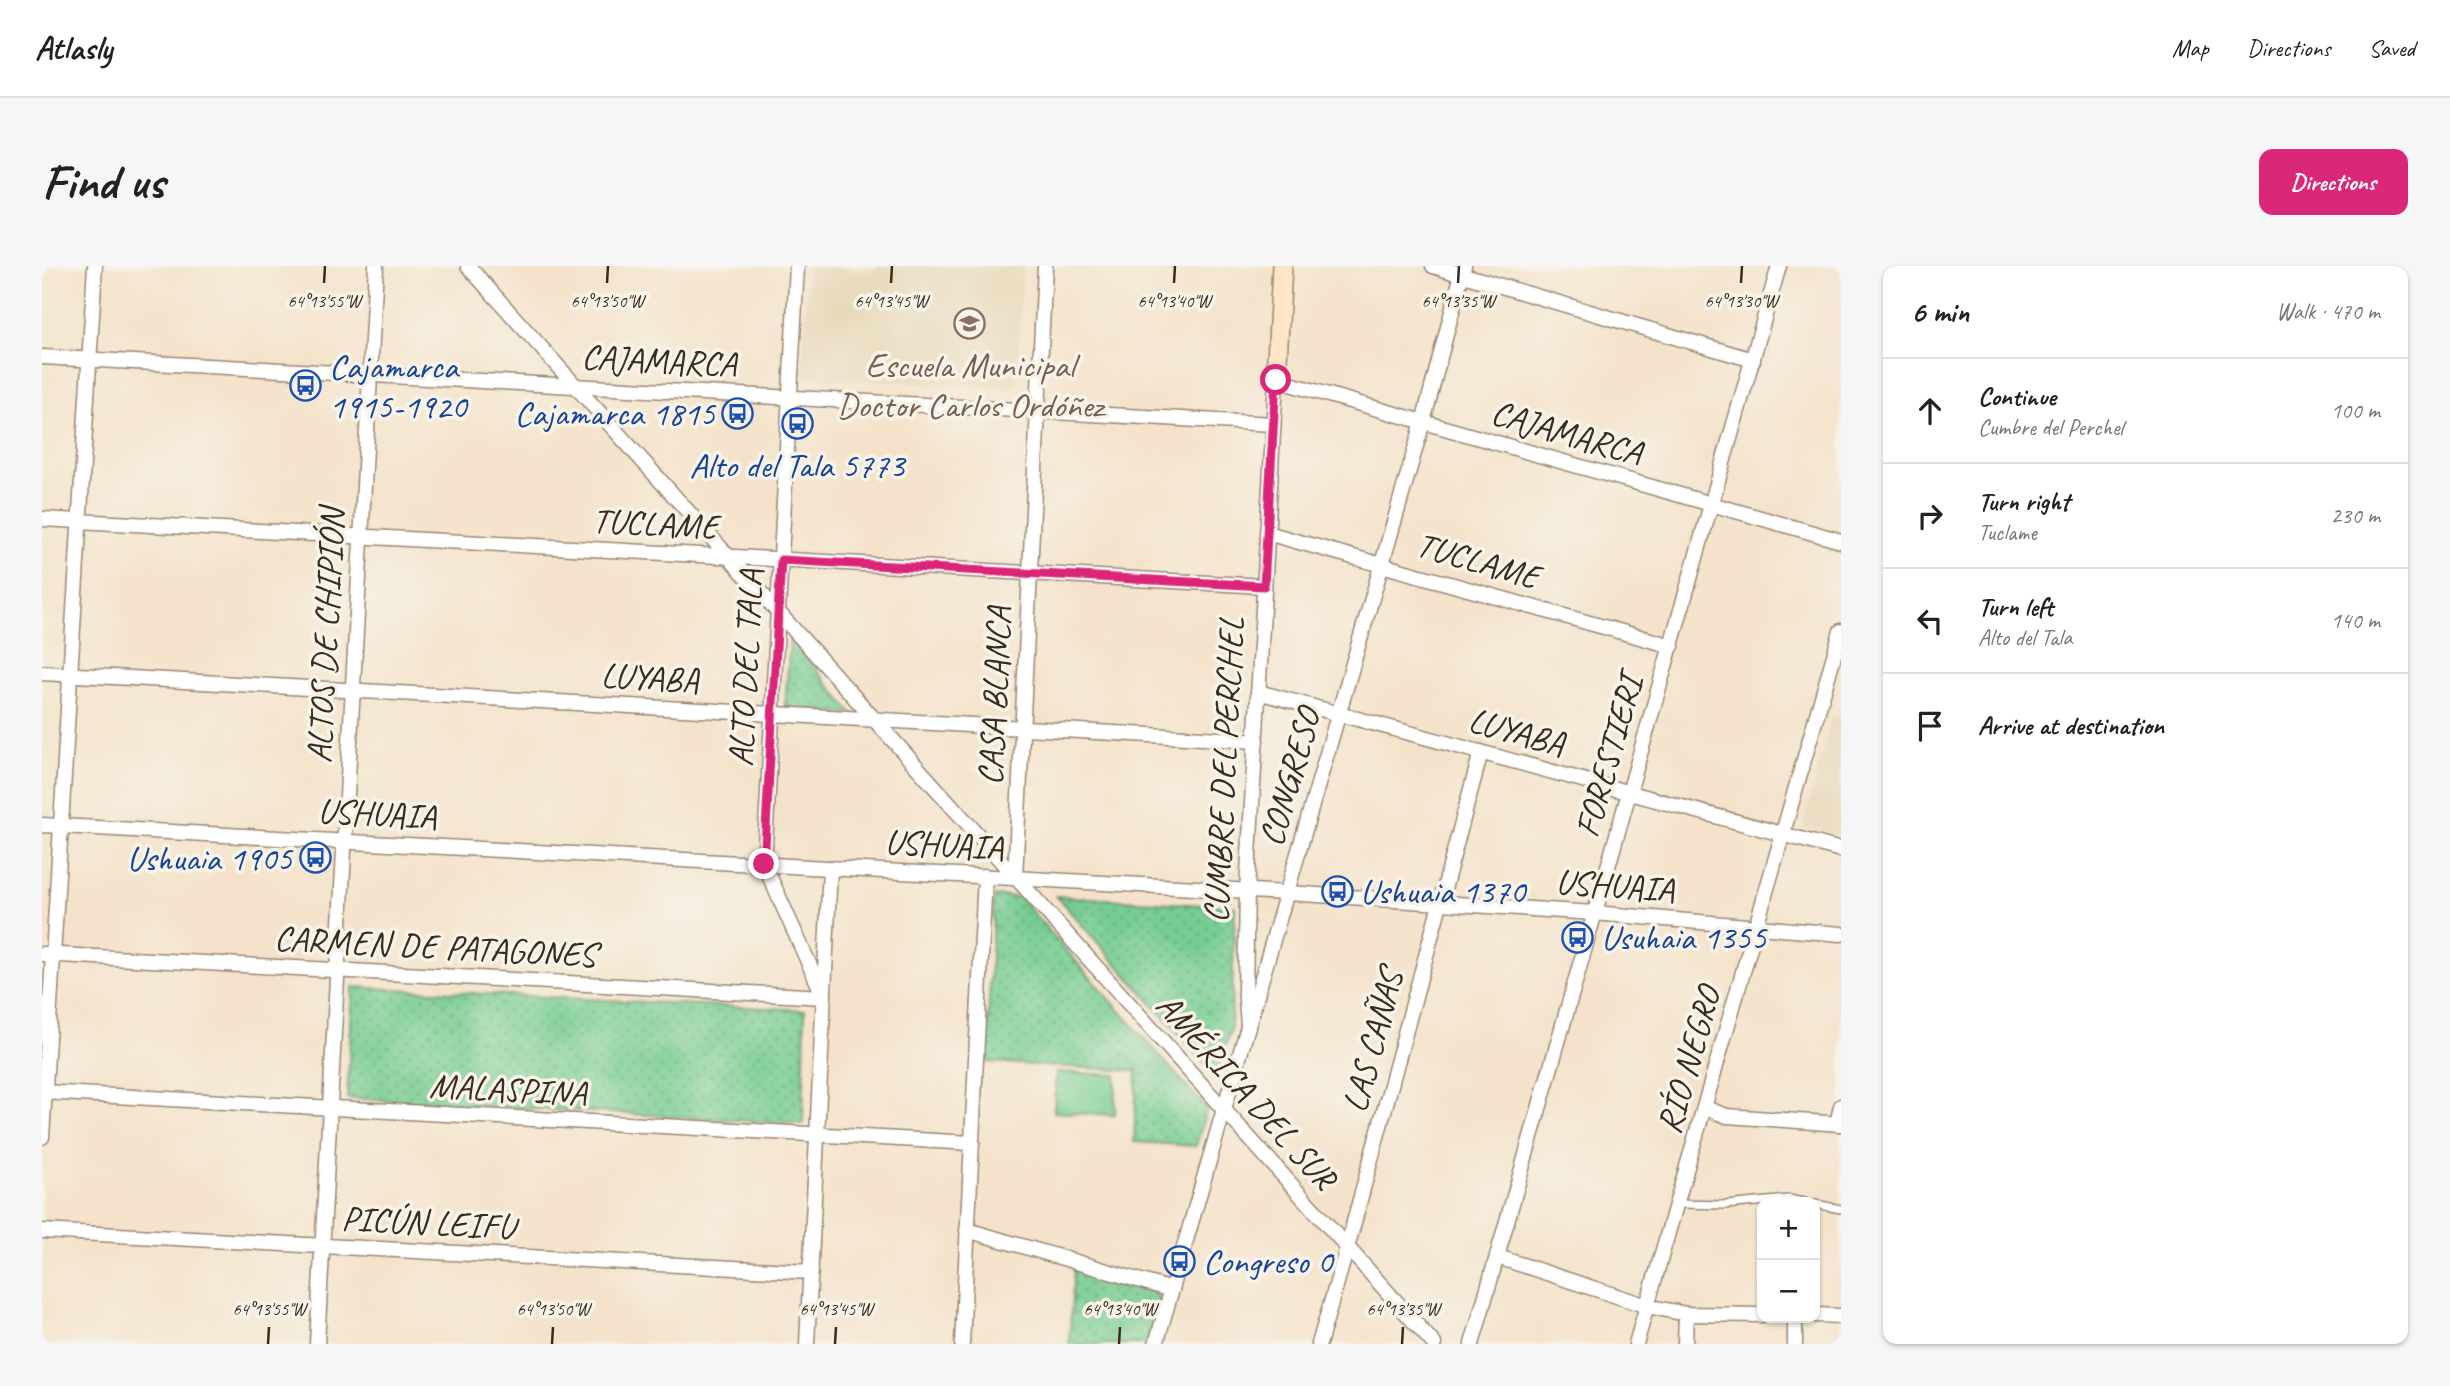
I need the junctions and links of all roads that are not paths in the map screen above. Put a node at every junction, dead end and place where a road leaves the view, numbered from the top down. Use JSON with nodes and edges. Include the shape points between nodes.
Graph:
{"nodes":[{"id":1,"x":95,"y":266,"type":"edge"},
{"id":2,"x":376,"y":266,"type":"edge"},
{"id":3,"x":468,"y":266,"type":"edge"},
{"id":4,"x":797,"y":266,"type":"edge"},
{"id":5,"x":1045,"y":266,"type":"edge"},
{"id":6,"x":1282,"y":266,"type":"edge"},
{"id":7,"x":1433,"y":266,"type":"edge"},
{"id":8,"x":1779,"y":266,"type":"edge"},
{"id":9,"x":1463,"y":270,"type":"edge"},
{"id":10,"x":42,"y":357,"type":"edge"},
{"id":11,"x":90,"y":360,"type":"junction"},
{"id":12,"x":1753,"y":360,"type":"junction"},
{"id":13,"x":369,"y":375,"type":"junction"},
{"id":14,"x":1276,"y":380,"type":"junction"},
{"id":15,"x":577,"y":385,"type":"junction"},
{"id":16,"x":790,"y":398,"type":"junction"},
{"id":17,"x":1038,"y":411,"type":"junction"},
{"id":18,"x":1423,"y":422,"type":"junction"},
{"id":19,"x":1273,"y":424,"type":"junction"},
{"id":20,"x":1712,"y":504,"type":"junction"},
{"id":21,"x":42,"y":519,"type":"edge"},
{"id":22,"x":79,"y":521,"type":"junction"},
{"id":23,"x":1267,"y":533,"type":"junction"},
{"id":24,"x":360,"y":537,"type":"junction"},
{"id":25,"x":1841,"y":541,"type":"edge"},
{"id":26,"x":730,"y":557,"type":"junction"},
{"id":27,"x":781,"y":560,"type":"junction"},
{"id":28,"x":1381,"y":564,"type":"junction"},
{"id":29,"x":1030,"y":573,"type":"junction"},
{"id":30,"x":1264,"y":586,"type":"junction"},
{"id":31,"x":778,"y":611,"type":"junction"},
{"id":32,"x":1841,"y":631,"type":"edge"},
{"id":33,"x":1672,"y":646,"type":"junction"},
{"id":34,"x":42,"y":673,"type":"edge"},
{"id":35,"x":69,"y":674,"type":"junction"},
{"id":36,"x":352,"y":691,"type":"junction"},
{"id":37,"x":1258,"y":692,"type":"junction"},
{"id":38,"x":1339,"y":713,"type":"junction"},
{"id":39,"x":772,"y":714,"type":"junction"},
{"id":40,"x":875,"y":720,"type":"junction"},
{"id":41,"x":1022,"y":728,"type":"junction"},
{"id":42,"x":1256,"y":741,"type":"junction"},
{"id":43,"x":1481,"y":752,"type":"junction"},
{"id":44,"x":1629,"y":793,"type":"junction"},
{"id":45,"x":42,"y":825,"type":"edge"},
{"id":46,"x":60,"y":826,"type":"junction"},
{"id":47,"x":1782,"y":835,"type":"junction"},
{"id":48,"x":343,"y":841,"type":"junction"},
{"id":49,"x":1841,"y":850,"type":"edge"},
{"id":50,"x":764,"y":864,"type":"junction"},
{"id":51,"x":830,"y":868,"type":"junction"},
{"id":52,"x":985,"y":876,"type":"junction"},
{"id":53,"x":1015,"y":878,"type":"junction"},
{"id":54,"x":1247,"y":891,"type":"junction"},
{"id":55,"x":1287,"y":893,"type":"junction"},
{"id":56,"x":1440,"y":903,"type":"junction"},
{"id":57,"x":1594,"y":913,"type":"junction"},
{"id":58,"x":1756,"y":926,"type":"junction"},
{"id":59,"x":1841,"y":934,"type":"edge"},
{"id":60,"x":48,"y":954,"type":"edge"},
{"id":61,"x":336,"y":971,"type":"junction"},
{"id":62,"x":824,"y":997,"type":"junction"},
{"id":63,"x":1248,"y":1025,"type":"junction"},
{"id":64,"x":44,"y":1092,"type":"edge"},
{"id":65,"x":1841,"y":1106,"type":"edge"},
{"id":66,"x":1705,"y":1108,"type":"junction"},
{"id":67,"x":329,"y":1109,"type":"junction"},
{"id":68,"x":1224,"y":1110,"type":"junction"},
{"id":69,"x":1839,"y":1124,"type":"edge"},
{"id":70,"x":817,"y":1135,"type":"junction"},
{"id":71,"x":42,"y":1137,"type":"edge"},
{"id":72,"x":972,"y":1143,"type":"junction"},
{"id":73,"x":1757,"y":1202,"type":"edge"},
{"id":74,"x":1677,"y":1204,"type":"junction"},
{"id":75,"x":1820,"y":1205,"type":"edge"},
{"id":76,"x":1841,"y":1209,"type":"edge"},
{"id":77,"x":967,"y":1230,"type":"junction"},
{"id":78,"x":42,"y":1231,"type":"edge"},
{"id":79,"x":322,"y":1246,"type":"junction"},
{"id":80,"x":1348,"y":1248,"type":"junction"},
{"id":81,"x":1498,"y":1257,"type":"junction"},
{"id":82,"x":811,"y":1272,"type":"junction"},
{"id":83,"x":1172,"y":1290,"type":"junction"},
{"id":84,"x":1647,"y":1306,"type":"junction"},
{"id":85,"x":1686,"y":1314,"type":"junction"},
{"id":86,"x":1757,"y":1315,"type":"edge"},
{"id":87,"x":1820,"y":1315,"type":"edge"},
{"id":88,"x":1841,"y":1316,"type":"edge"},
{"id":89,"x":1795,"y":1323,"type":"edge"},
{"id":90,"x":317,"y":1344,"type":"edge"},
{"id":91,"x":807,"y":1344,"type":"edge"},
{"id":92,"x":962,"y":1344,"type":"edge"},
{"id":93,"x":1156,"y":1344,"type":"edge"},
{"id":94,"x":1319,"y":1344,"type":"edge"},
{"id":95,"x":1434,"y":1344,"type":"edge"},
{"id":96,"x":1472,"y":1344,"type":"edge"},
{"id":97,"x":1636,"y":1344,"type":"edge"},
{"id":98,"x":1685,"y":1344,"type":"edge"},
{"id":99,"x":1795,"y":1344,"type":"edge"}],
"edges":[{"from":1,"to":11,"type":"street"},
{"from":2,"to":13,"type":"street","name":"ALTOS DE CHIPIÓN"},
{"from":3,"to":15,"type":"street","name":"AMÉRICA DEL SUR"},
{"from":4,"to":16,"type":"street","name":"ALTO DEL TALA"},
{"from":5,"to":17,"type":"street","name":"CASA BLANCA"},
{"from":6,"to":14,"type":"main road","name":"CUMBRE DEL PERCHEL"},
{"from":7,"to":9,"type":"street"},
{"from":8,"to":12,"type":"street","name":"FORESTIERI"},
{"from":9,"to":12,"type":"street"},
{"from":9,"to":18,"type":"street","name":"CONGRESO"},
{"from":10,"to":11,"type":"street","name":"CAJAMARCA"},
{"from":11,"to":13,"type":"street","name":"CAJAMARCA"},
{"from":11,"to":22,"type":"street"},
{"from":12,"to":20,"type":"street","name":"FORESTIERI"},
{"from":13,"to":15,"type":"street","name":"CAJAMARCA"},
{"from":13,"to":24,"type":"street","name":"ALTOS DE CHIPIÓN"},
{"from":14,"to":18,"type":"street","name":"CAJAMARCA"},
{"from":14,"to":19,"type":"street","name":"CUMBRE DEL PERCHEL"},
{"from":15,"to":16,"type":"street","name":"CAJAMARCA"},
{"from":15,"to":26,"type":"street","name":"AMÉRICA DEL SUR"},
{"from":16,"to":17,"type":"street","name":"CAJAMARCA"},
{"from":16,"to":27,"type":"street","name":"ALTO DEL TALA"},
{"from":17,"to":19,"type":"street","name":"CAJAMARCA"},
{"from":17,"to":29,"type":"street","name":"CASA BLANCA"},
{"from":18,"to":20,"type":"street","name":"CAJAMARCA"},
{"from":18,"to":28,"type":"street","name":"CONGRESO"},
{"from":19,"to":23,"type":"street","name":"CUMBRE DEL PERCHEL"},
{"from":20,"to":25,"type":"street","name":"CAJAMARCA"},
{"from":20,"to":33,"type":"street","name":"FORESTIERI"},
{"from":21,"to":22,"type":"street","name":"TUCLAME"},
{"from":22,"to":24,"type":"street","name":"TUCLAME"},
{"from":22,"to":35,"type":"street"},
{"from":23,"to":28,"type":"street","name":"TUCLAME"},
{"from":23,"to":30,"type":"street","name":"CUMBRE DEL PERCHEL"},
{"from":24,"to":26,"type":"street","name":"TUCLAME"},
{"from":24,"to":36,"type":"street","name":"ALTOS DE CHIPIÓN"},
{"from":26,"to":27,"type":"street","name":"TUCLAME"},
{"from":26,"to":31,"type":"street","name":"AMÉRICA DEL SUR"},
{"from":27,"to":29,"type":"street","name":"TUCLAME"},
{"from":27,"to":31,"type":"street","name":"ALTO DEL TALA"},
{"from":28,"to":33,"type":"street","name":"TUCLAME"},
{"from":28,"to":38,"type":"street","name":"CONGRESO"},
{"from":29,"to":30,"type":"street","name":"TUCLAME"},
{"from":29,"to":41,"type":"street","name":"CASA BLANCA"},
{"from":30,"to":37,"type":"street","name":"CUMBRE DEL PERCHEL"},
{"from":31,"to":39,"type":"street","name":"ALTO DEL TALA"},
{"from":31,"to":40,"type":"street","name":"AMÉRICA DEL SUR"},
{"from":32,"to":47,"type":"street","name":"RÍO NEGRO"},
{"from":33,"to":44,"type":"street","name":"FORESTIERI"},
{"from":34,"to":35,"type":"street","name":"LUYABA"},
{"from":35,"to":36,"type":"street","name":"LUYABA"},
{"from":35,"to":46,"type":"street"},
{"from":36,"to":39,"type":"street","name":"LUYABA"},
{"from":36,"to":48,"type":"street","name":"ALTOS DE CHIPIÓN"},
{"from":37,"to":38,"type":"street","name":"LUYABA"},
{"from":37,"to":42,"type":"street","name":"CUMBRE DEL PERCHEL"},
{"from":38,"to":43,"type":"street","name":"LUYABA"},
{"from":38,"to":55,"type":"street","name":"CONGRESO"},
{"from":39,"to":40,"type":"street","name":"LUYABA"},
{"from":39,"to":50,"type":"street","name":"ALTO DEL TALA"},
{"from":40,"to":41,"type":"street","name":"LUYABA"},
{"from":40,"to":53,"type":"street","name":"AMÉRICA DEL SUR"},
{"from":41,"to":42,"type":"street","name":"LUYABA"},
{"from":41,"to":53,"type":"street","name":"CASA BLANCA"},
{"from":42,"to":54,"type":"street","name":"CUMBRE DEL PERCHEL"},
{"from":43,"to":44,"type":"street","name":"LUYABA"},
{"from":43,"to":56,"type":"street","name":"LAS CAÑAS"},
{"from":44,"to":47,"type":"street","name":"LUYABA"},
{"from":44,"to":57,"type":"street","name":"FORESTIERI"},
{"from":45,"to":46,"type":"street","name":"USHUAIA"},
{"from":46,"to":48,"type":"street","name":"USHUAIA"},
{"from":46,"to":60,"type":"street"},
{"from":47,"to":49,"type":"street","name":"LUYABA"},
{"from":47,"to":58,"type":"street","name":"RÍO NEGRO"},
{"from":48,"to":50,"type":"street","name":"USHUAIA"},
{"from":48,"to":61,"type":"street","name":"ALTOS DE CHIPIÓN"},
{"from":50,"to":51,"type":"street","name":"USHUAIA"},
{"from":50,"to":62,"type":"street"},
{"from":51,"to":52,"type":"street","name":"USHUAIA"},
{"from":51,"to":62,"type":"street"},
{"from":52,"to":53,"type":"street","name":"USHUAIA"},
{"from":52,"to":72,"type":"street"},
{"from":53,"to":54,"type":"street","name":"USHUAIA"},
{"from":53,"to":68,"type":"street","name":"AMÉRICA DEL SUR"},
{"from":54,"to":55,"type":"street","name":"USHUAIA"},
{"from":54,"to":63,"type":"street","name":"CUMBRE DEL PERCHEL"},
{"from":55,"to":56,"type":"street","name":"USHUAIA"},
{"from":55,"to":63,"type":"street","name":"CONGRESO"},
{"from":56,"to":57,"type":"street","name":"USHUAIA"},
{"from":56,"to":80,"type":"street","name":"LAS CAÑAS"},
{"from":57,"to":58,"type":"street","name":"USHUAIA"},
{"from":57,"to":81,"type":"street","name":"FORESTIERI"},
{"from":58,"to":59,"type":"street","name":"USHUAIA"},
{"from":58,"to":66,"type":"street","name":"RÍO NEGRO"},
{"from":60,"to":61,"type":"street","name":"CARMEN DE PATAGONES"},
{"from":60,"to":64,"type":"street"},
{"from":61,"to":62,"type":"street","name":"CARMEN DE PATAGONES"},
{"from":61,"to":67,"type":"street","name":"ALTOS DE CHIPIÓN"},
{"from":62,"to":70,"type":"street"},
{"from":63,"to":68,"type":"street","name":"CONGRESO"},
{"from":64,"to":67,"type":"street","name":"MALASPINA"},
{"from":64,"to":71,"type":"street"},
{"from":65,"to":69,"type":"street"},
{"from":66,"to":69,"type":"street","via":[[1727,1116]]},
{"from":66,"to":74,"type":"street","name":"RÍO NEGRO"},
{"from":67,"to":70,"type":"street","name":"MALASPINA"},
{"from":67,"to":79,"type":"street","name":"ALTOS DE CHIPIÓN"},
{"from":68,"to":80,"type":"street","name":"AMÉRICA DEL SUR"},
{"from":68,"to":83,"type":"street","name":"CONGRESO"},
{"from":70,"to":72,"type":"street","name":"MALASPINA"},
{"from":70,"to":82,"type":"street"},
{"from":72,"to":77,"type":"street"},
{"from":73,"to":74,"type":"lane"},
{"from":74,"to":84,"type":"street","name":"RÍO NEGRO"},
{"from":75,"to":76,"type":"lane"},
{"from":77,"to":83,"type":"street"},
{"from":77,"to":92,"type":"street"},
{"from":78,"to":79,"type":"street","name":"PICÚN LEIFU"},
{"from":79,"to":82,"type":"street","name":"PICÚN LEIFU"},
{"from":79,"to":90,"type":"street","name":"ALTOS DE CHIPIÓN"},
{"from":80,"to":94,"type":"street","name":"LAS CAÑAS"},
{"from":80,"to":95,"type":"street","name":"AMÉRICA DEL SUR"},
{"from":81,"to":84,"type":"street"},
{"from":81,"to":96,"type":"street","name":"FORESTIERI"},
{"from":82,"to":91,"type":"street"},
{"from":83,"to":93,"type":"street","name":"CONGRESO"},
{"from":84,"to":85,"type":"street"},
{"from":84,"to":97,"type":"street","name":"RÍO NEGRO"},
{"from":85,"to":86,"type":"street"},
{"from":85,"to":98,"type":"street"},
{"from":87,"to":88,"type":"street"},
{"from":89,"to":99,"type":"street"}]}
